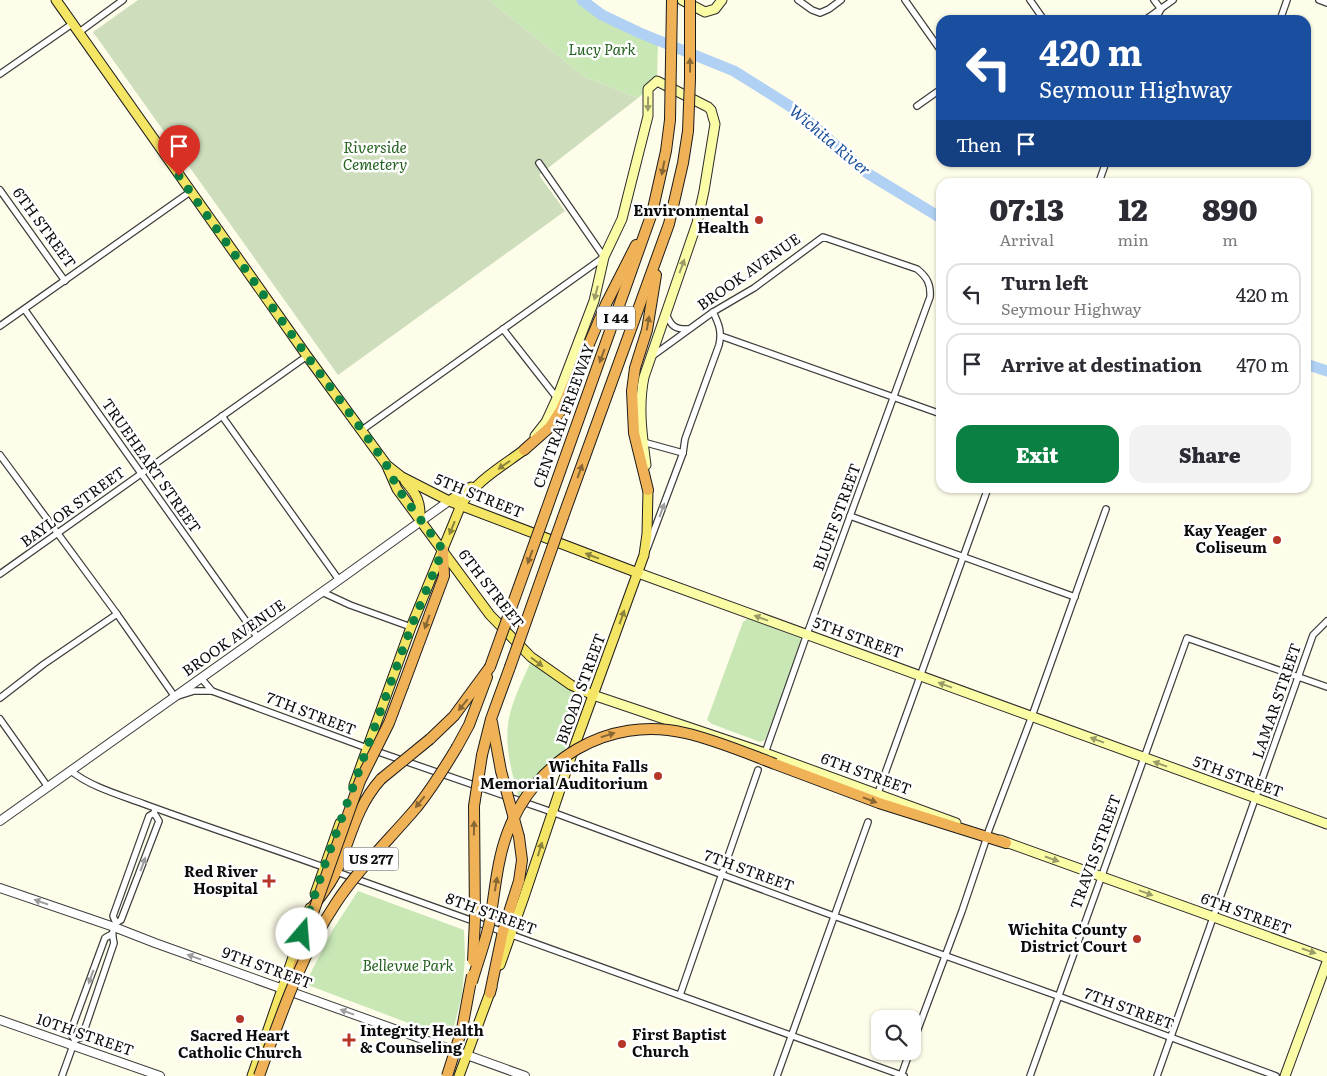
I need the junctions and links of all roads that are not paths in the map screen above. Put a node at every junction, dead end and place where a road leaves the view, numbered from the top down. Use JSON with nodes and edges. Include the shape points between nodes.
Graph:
{"nodes":[{"id":1,"x":56,"y":0,"type":"edge"},
{"id":2,"x":123,"y":0,"type":"edge"},
{"id":3,"x":672,"y":0,"type":"edge"},
{"id":4,"x":682,"y":0,"type":"edge"},
{"id":5,"x":690,"y":0,"type":"edge"},
{"id":6,"x":722,"y":0,"type":"edge"},
{"id":7,"x":798,"y":0,"type":"edge"},
{"id":8,"x":841,"y":0,"type":"edge"},
{"id":9,"x":904,"y":0,"type":"edge"},
{"id":10,"x":1030,"y":0,"type":"edge"},
{"id":11,"x":1154,"y":0,"type":"edge"},
{"id":12,"x":1173,"y":0,"type":"edge"},
{"id":13,"x":1287,"y":0,"type":"edge"},
{"id":14,"x":1319,"y":0,"type":"edge"},
{"id":15,"x":1327,"y":3,"type":"edge"},
{"id":16,"x":1161,"y":9,"type":"junction"},
{"id":17,"x":1040,"y":15,"type":"edge"},
{"id":18,"x":1152,"y":15,"type":"edge"},
{"id":19,"x":1158,"y":15,"type":"edge"},
{"id":20,"x":1282,"y":15,"type":"edge"},
{"id":21,"x":72,"y":24,"type":"junction"},
{"id":22,"x":78,"y":33,"type":"junction"},
{"id":23,"x":936,"y":44,"type":"edge"},
{"id":24,"x":0,"y":74,"type":"edge"},
{"id":25,"x":936,"y":93,"type":"edge"},
{"id":26,"x":917,"y":106,"type":"dead end"},
{"id":27,"x":539,"y":163,"type":"dead end"},
{"id":28,"x":0,"y":190,"type":"edge"},
{"id":29,"x":190,"y":192,"type":"junction"},
{"id":30,"x":652,"y":213,"type":"junction"},
{"id":31,"x":823,"y":237,"type":"joint"},
{"id":32,"x":659,"y":252,"type":"junction"},
{"id":33,"x":604,"y":258,"type":"junction"},
{"id":34,"x":65,"y":281,"type":"junction"},
{"id":35,"x":25,"y":310,"type":"junction"},
{"id":36,"x":666,"y":312,"type":"junction"},
{"id":37,"x":713,"y":312,"type":"junction"},
{"id":38,"x":0,"y":326,"type":"edge"},
{"id":39,"x":503,"y":329,"type":"junction"},
{"id":40,"x":690,"y":329,"type":"junction"},
{"id":41,"x":721,"y":336,"type":"junction"},
{"id":42,"x":307,"y":356,"type":"junction"},
{"id":43,"x":649,"y":358,"type":"junction"},
{"id":44,"x":894,"y":397,"type":"junction"},
{"id":45,"x":557,"y":398,"type":"junction"},
{"id":46,"x":936,"y":412,"type":"edge"},
{"id":47,"x":222,"y":416,"type":"junction"},
{"id":48,"x":362,"y":430,"type":"junction"},
{"id":49,"x":643,"y":442,"type":"junction"},
{"id":50,"x":524,"y":450,"type":"junction"},
{"id":51,"x":683,"y":453,"type":"junction"},
{"id":52,"x":0,"y":455,"type":"edge"},
{"id":53,"x":386,"y":464,"type":"junction"},
{"id":54,"x":141,"y":474,"type":"junction"},
{"id":55,"x":402,"y":477,"type":"junction"},
{"id":56,"x":483,"y":479,"type":"junction"},
{"id":57,"x":648,"y":490,"type":"junction"},
{"id":58,"x":986,"y":493,"type":"edge"},
{"id":59,"x":448,"y":501,"type":"junction"},
{"id":60,"x":461,"y":505,"type":"junction"},
{"id":61,"x":1106,"y":509,"type":"dead end"},
{"id":62,"x":850,"y":516,"type":"junction"},
{"id":63,"x":420,"y":521,"type":"junction"},
{"id":64,"x":57,"y":534,"type":"junction"},
{"id":65,"x":443,"y":550,"type":"junction"},
{"id":66,"x":644,"y":555,"type":"junction"},
{"id":67,"x":962,"y":556,"type":"junction"},
{"id":68,"x":638,"y":573,"type":"junction"},
{"id":69,"x":0,"y":574,"type":"edge"},
{"id":70,"x":339,"y":580,"type":"junction"},
{"id":71,"x":322,"y":592,"type":"junction"},
{"id":72,"x":1075,"y":597,"type":"junction"},
{"id":73,"x":117,"y":614,"type":"junction"},
{"id":74,"x":1327,"y":621,"type":"edge"},
{"id":75,"x":411,"y":627,"type":"junction"},
{"id":76,"x":807,"y":634,"type":"junction"},
{"id":77,"x":258,"y":638,"type":"junction"},
{"id":78,"x":490,"y":667,"type":"junction"},
{"id":79,"x":919,"y":676,"type":"junction"},
{"id":80,"x":1299,"y":677,"type":"junction"},
{"id":81,"x":201,"y":678,"type":"junction"},
{"id":82,"x":1327,"y":687,"type":"edge"},
{"id":83,"x":212,"y":691,"type":"junction"},
{"id":84,"x":593,"y":695,"type":"junction"},
{"id":85,"x":175,"y":697,"type":"junction"},
{"id":86,"x":0,"y":698,"type":"edge"},
{"id":87,"x":1032,"y":716,"type":"junction"},
{"id":88,"x":0,"y":719,"type":"edge"},
{"id":89,"x":491,"y":719,"type":"junction"},
{"id":90,"x":367,"y":748,"type":"junction"},
{"id":91,"x":765,"y":753,"type":"junction"},
{"id":92,"x":1143,"y":758,"type":"junction"},
{"id":93,"x":758,"y":770,"type":"dead end"},
{"id":94,"x":71,"y":771,"type":"junction"},
{"id":95,"x":48,"y":787,"type":"junction"},
{"id":96,"x":878,"y":793,"type":"junction"},
{"id":97,"x":1256,"y":798,"type":"junction"},
{"id":98,"x":155,"y":811,"type":"junction"},
{"id":99,"x":552,"y":812,"type":"junction"},
{"id":100,"x":0,"y":820,"type":"edge"},
{"id":101,"x":868,"y":822,"type":"dead end"},
{"id":102,"x":1327,"y":824,"type":"edge"},
{"id":103,"x":987,"y":836,"type":"junction"},
{"id":104,"x":1006,"y":843,"type":"joint"},
{"id":105,"x":324,"y":867,"type":"junction"},
{"id":106,"x":337,"y":872,"type":"junction"},
{"id":107,"x":722,"y":874,"type":"junction"},
{"id":108,"x":1100,"y":876,"type":"junction"},
{"id":109,"x":126,"y":877,"type":"junction"},
{"id":110,"x":137,"y":880,"type":"junction"},
{"id":111,"x":0,"y":888,"type":"edge"},
{"id":112,"x":309,"y":912,"type":"junction"},
{"id":113,"x":834,"y":916,"type":"junction"},
{"id":114,"x":1213,"y":917,"type":"junction"},
{"id":115,"x":114,"y":928,"type":"junction"},
{"id":116,"x":507,"y":933,"type":"junction"},
{"id":117,"x":946,"y":955,"type":"junction"},
{"id":118,"x":1327,"y":958,"type":"edge"},
{"id":119,"x":1327,"y":962,"type":"edge"},
{"id":120,"x":295,"y":978,"type":"junction"},
{"id":121,"x":472,"y":982,"type":"junction"},
{"id":122,"x":283,"y":988,"type":"junction"},
{"id":123,"x":490,"y":993,"type":"joint"},
{"id":124,"x":680,"y":995,"type":"junction"},
{"id":125,"x":1058,"y":996,"type":"junction"},
{"id":126,"x":0,"y":1020,"type":"edge"},
{"id":127,"x":921,"y":1021,"type":"edge"},
{"id":128,"x":791,"y":1036,"type":"junction"},
{"id":129,"x":1171,"y":1037,"type":"junction"},
{"id":130,"x":74,"y":1043,"type":"junction"},
{"id":131,"x":466,"y":1055,"type":"junction"},
{"id":132,"x":907,"y":1060,"type":"edge"},
{"id":133,"x":62,"y":1076,"type":"edge"},
{"id":134,"x":160,"y":1076,"type":"edge"},
{"id":135,"x":252,"y":1076,"type":"edge"},
{"id":136,"x":259,"y":1076,"type":"edge"},
{"id":137,"x":447,"y":1076,"type":"edge"},
{"id":138,"x":459,"y":1076,"type":"edge"},
{"id":139,"x":524,"y":1076,"type":"edge"},
{"id":140,"x":777,"y":1076,"type":"edge"},
{"id":141,"x":902,"y":1076,"type":"edge"},
{"id":142,"x":1030,"y":1076,"type":"edge"},
{"id":143,"x":1158,"y":1076,"type":"edge"},
{"id":144,"x":1276,"y":1076,"type":"edge"},
{"id":145,"x":1285,"y":1076,"type":"edge"}],
"edges":[{"from":1,"to":21,"type":"main road"},
{"from":2,"to":22,"type":"street"},
{"from":3,"to":30,"type":"highway","name":"CENTRAL FREEWAY","number":"I 44","one_way":true,"bridge":true,"via":[[670,120],[665,159]]},
{"from":4,"to":6,"type":"main road","via":[[705,12],[715,9]]},
{"from":32,"to":5,"type":"highway","number":"I 44","one_way":true,"bridge":true,"via":[[678,190],[688,132]]},
{"from":7,"to":8,"type":"street","via":[[820,13]]},
{"from":9,"to":23,"type":"street"},
{"from":10,"to":17,"type":"street"},
{"from":11,"to":16,"type":"street"},
{"from":12,"to":16,"type":"street"},
{"from":13,"to":20,"type":"street"},
{"from":14,"to":15,"type":"street"},
{"from":16,"to":18,"type":"street"},
{"from":16,"to":19,"type":"street"},
{"from":21,"to":22,"type":"main road"},
{"from":21,"to":24,"type":"street"},
{"from":22,"to":29,"type":"main road"},
{"from":25,"to":26,"type":"street"},
{"from":27,"to":33,"type":"street"},
{"from":28,"to":34,"type":"street","name":"6TH STREET"},
{"from":29,"to":34,"type":"street"},
{"from":29,"to":42,"type":"main road"},
{"from":30,"to":50,"type":"highway","via":[[606,304],[561,410],[550,427]]},
{"from":30,"to":78,"type":"highway","name":"CENTRAL FREEWAY","number":"I 44","one_way":true,"bridge":true},
{"from":31,"to":37,"type":"street","name":"BROOK AVENUE","via":[[754,288]]},
{"from":31,"to":44,"type":"street","name":"BLUFF STREET","via":[[917,269],[929,282],[930,297]]},
{"from":57,"to":32,"type":"highway","one_way":true,"via":[[634,433],[632,391],[635,368],[647,330]]},
{"from":89,"to":32,"type":"highway","number":"I 44","one_way":true,"bridge":true},
{"from":36,"to":33,"type":"main road","name":"CENTRAL FREEWAY","one_way":true,"via":[[697,223],[715,124],[708,107],[657,81],[648,88],[648,116],[622,219]]},
{"from":33,"to":39,"type":"street"},
{"from":33,"to":45,"type":"main road","name":"CENTRAL FREEWAY","one_way":true,"via":[[594,301]]},
{"from":34,"to":35,"type":"street"},
{"from":35,"to":38,"type":"street"},
{"from":35,"to":54,"type":"street","name":"TRUEHEART STREET"},
{"from":36,"to":40,"type":"street","name":"BROOK AVENUE","via":[[672,325],[680,330]]},
{"from":36,"to":43,"type":"main road","name":"CENTRAL FREEWAY"},
{"from":37,"to":40,"type":"street","name":"BROOK AVENUE"},
{"from":37,"to":41,"type":"street"},
{"from":39,"to":45,"type":"street"},
{"from":39,"to":48,"type":"street"},
{"from":40,"to":43,"type":"street","name":"BROOK AVENUE"},
{"from":41,"to":44,"type":"street"},
{"from":41,"to":51,"type":"street","name":"BROAD STREET"},
{"from":42,"to":47,"type":"street","name":"BAYLOR STREET"},
{"from":42,"to":48,"type":"main road"},
{"from":43,"to":49,"type":"main road","name":"CENTRAL FREEWAY","via":[[641,392]]},
{"from":44,"to":46,"type":"street"},
{"from":44,"to":62,"type":"street","name":"BLUFF STREET"},
{"from":45,"to":50,"type":"main road","name":"CENTRAL FREEWAY","via":[[546,422]]},
{"from":47,"to":54,"type":"street","name":"BAYLOR STREET"},
{"from":47,"to":70,"type":"street"},
{"from":48,"to":53,"type":"main road"},
{"from":49,"to":51,"type":"street"},
{"from":49,"to":57,"type":"main road","name":"CENTRAL FREEWAY"},
{"from":50,"to":56,"type":"main road","one_way":true},
{"from":66,"to":51,"type":"street","name":"BROAD STREET","one_way":true},
{"from":52,"to":64,"type":"street"},
{"from":53,"to":55,"type":"main road","name":"5TH STREET"},
{"from":53,"to":63,"type":"main road","name":"6TH STREET","via":[[398,489]]},
{"from":54,"to":64,"type":"street","name":"BAYLOR STREET"},
{"from":54,"to":77,"type":"street","name":"TRUEHEART STREET"},
{"from":55,"to":59,"type":"main road","name":"5TH STREET"},
{"from":55,"to":63,"type":"main road","via":[[421,506]]},
{"from":56,"to":59,"type":"main road","name":"BROOK AVENUE"},
{"from":56,"to":60,"type":"main road"},
{"from":57,"to":66,"type":"main road"},
{"from":58,"to":67,"type":"street"},
{"from":59,"to":60,"type":"main road","name":"5TH STREET"},
{"from":59,"to":63,"type":"street","name":"BROOK AVENUE"},
{"from":60,"to":65,"type":"main road","one_way":true},
{"from":68,"to":60,"type":"main road","name":"5TH STREET","one_way":true},
{"from":61,"to":72,"type":"street"},
{"from":62,"to":67,"type":"street"},
{"from":62,"to":76,"type":"street","name":"BLUFF STREET"},
{"from":63,"to":65,"type":"main road","name":"6TH STREET"},
{"from":63,"to":70,"type":"street","name":"BROOK AVENUE"},
{"from":64,"to":69,"type":"street","name":"BAYLOR STREET"},
{"from":64,"to":73,"type":"street"},
{"from":65,"to":75,"type":"main road"},
{"from":65,"to":84,"type":"main road","name":"6TH STREET","one_way":true,"via":[[490,615],[519,646],[552,673]]},
{"from":65,"to":120,"type":"highway","one_way":true,"bridge":true,"via":[[444,576],[403,686],[344,825],[314,910]]},
{"from":66,"to":68,"type":"main road","name":"BROAD STREET"},
{"from":67,"to":72,"type":"street"},
{"from":67,"to":79,"type":"street"},
{"from":76,"to":68,"type":"main road","name":"5TH STREET","one_way":true},
{"from":84,"to":68,"type":"main road","name":"BROAD STREET","one_way":true},
{"from":70,"to":71,"type":"street","name":"BROOK AVENUE"},
{"from":71,"to":75,"type":"street"},
{"from":71,"to":77,"type":"street","name":"BROOK AVENUE"},
{"from":72,"to":87,"type":"street"},
{"from":73,"to":85,"type":"street"},
{"from":73,"to":86,"type":"street"},
{"from":74,"to":80,"type":"street","name":"LAMAR STREET","via":[[1313,635]]},
{"from":75,"to":90,"type":"main road"},
{"from":76,"to":79,"type":"main road","name":"5TH STREET"},
{"from":76,"to":91,"type":"street","name":"BLUFF STREET"},
{"from":77,"to":81,"type":"street","name":"BROOK AVENUE"},
{"from":78,"to":106,"type":"highway","one_way":true,"bridge":true,"via":[[454,716],[380,780],[367,796]]},
{"from":78,"to":120,"type":"highway","name":"CENTRAL FREEWAY","number":"US 277","one_way":true,"bridge":true,"via":[[469,725],[457,747],[426,795],[337,901]]},
{"from":87,"to":79,"type":"main road","name":"5TH STREET","one_way":true},
{"from":79,"to":96,"type":"street"},
{"from":80,"to":82,"type":"street"},
{"from":80,"to":92,"type":"street","name":"TRAVIS STREET","via":[[1187,638]]},
{"from":80,"to":97,"type":"street","name":"LAMAR STREET"},
{"from":81,"to":83,"type":"street","name":"7TH STREET"},
{"from":81,"to":85,"type":"street","name":"BROOK AVENUE"},
{"from":83,"to":85,"type":"street","name":"7TH STREET","via":[[194,691]]},
{"from":83,"to":90,"type":"street","name":"7TH STREET"},
{"from":84,"to":91,"type":"main road","name":"6TH STREET"},
{"from":84,"to":99,"type":"main road","name":"BROAD STREET"},
{"from":85,"to":94,"type":"street","name":"BROOK AVENUE"},
{"from":92,"to":87,"type":"main road","name":"5TH STREET","one_way":true},
{"from":87,"to":103,"type":"street"},
{"from":88,"to":95,"type":"street"},
{"from":89,"to":116,"type":"highway","bridge":true,"via":[[501,771],[520,837],[522,860]]},
{"from":121,"to":89,"type":"highway","one_way":true,"bridge":true,"via":[[474,806]]},
{"from":90,"to":99,"type":"street","name":"7TH STREET"},
{"from":90,"to":105,"type":"main road"},
{"from":91,"to":96,"type":"main road","name":"6TH STREET"},
{"from":97,"to":92,"type":"main road","name":"5TH STREET","one_way":true},
{"from":92,"to":108,"type":"street","name":"TRAVIS STREET"},
{"from":93,"to":107,"type":"street"},
{"from":94,"to":95,"type":"street","name":"BROOK AVENUE"},
{"from":94,"to":98,"type":"street","name":"8TH STREET","via":[[79,778]]},
{"from":95,"to":100,"type":"street","name":"BROOK AVENUE"},
{"from":96,"to":103,"type":"main road","name":"6TH STREET"},
{"from":97,"to":102,"type":"main road","name":"5TH STREET"},
{"from":97,"to":114,"type":"street","name":"LAMAR STREET"},
{"from":98,"to":105,"type":"street","name":"8TH STREET"},
{"from":98,"to":109,"type":"street","via":[[148,816]]},
{"from":110,"to":98,"type":"street","one_way":true,"via":[[159,821]]},
{"from":99,"to":107,"type":"street","name":"7TH STREET"},
{"from":116,"to":99,"type":"main road","name":"BROAD STREET","one_way":true,"via":[[524,897]]},
{"from":101,"to":113,"type":"street"},
{"from":103,"to":104,"type":"highway"},
{"from":103,"to":117,"type":"street"},
{"from":121,"to":103,"type":"highway","one_way":true,"bridge":true,"via":[[490,922],[501,854],[519,808],[539,780],[563,757],[608,735],[638,729],[686,733],[879,803]]},
{"from":104,"to":108,"type":"main road","name":"6TH STREET","one_way":true},
{"from":105,"to":106,"type":"street","name":"8TH STREET"},
{"from":105,"to":112,"type":"main road"},
{"from":106,"to":112,"type":"highway"},
{"from":106,"to":116,"type":"street","name":"8TH STREET"},
{"from":107,"to":113,"type":"street","name":"7TH STREET"},
{"from":107,"to":124,"type":"street"},
{"from":108,"to":114,"type":"main road","name":"6TH STREET","one_way":true},
{"from":108,"to":125,"type":"street","name":"TRAVIS STREET"},
{"from":109,"to":110,"type":"street"},
{"from":109,"to":115,"type":"street","via":[[113,916]]},
{"from":110,"to":115,"type":"street","via":[[122,920]]},
{"from":115,"to":111,"type":"street","name":"9TH STREET","one_way":true},
{"from":112,"to":122,"type":"main road"},
{"from":113,"to":117,"type":"street","name":"7TH STREET"},
{"from":113,"to":128,"type":"street"},
{"from":114,"to":118,"type":"main road","name":"6TH STREET","one_way":true},
{"from":114,"to":129,"type":"street","name":"LAMAR STREET"},
{"from":122,"to":115,"type":"street","name":"9TH STREET","one_way":true},
{"from":115,"to":130,"type":"street","via":[[114,943],[82,1037]]},
{"from":115,"to":130,"type":"street","one_way":true,"via":[[105,938],[70,1033]]},
{"from":116,"to":123,"type":"highway"},
{"from":116,"to":124,"type":"street","name":"8TH STREET"},
{"from":117,"to":125,"type":"street","name":"7TH STREET"},
{"from":117,"to":127,"type":"street"},
{"from":119,"to":145,"type":"main road"},
{"from":120,"to":136,"type":"highway","number":"US 277","bridge":true},
{"from":121,"to":137,"type":"highway","bridge":true},
{"from":131,"to":122,"type":"street","name":"9TH STREET","one_way":true},
{"from":122,"to":135,"type":"main road"},
{"from":123,"to":131,"type":"main road"},
{"from":124,"to":128,"type":"street","name":"8TH STREET"},
{"from":125,"to":129,"type":"street","name":"7TH STREET"},
{"from":125,"to":142,"type":"street","name":"TRAVIS STREET"},
{"from":126,"to":130,"type":"street","name":"10TH STREET"},
{"from":128,"to":140,"type":"street"},
{"from":128,"to":141,"type":"street","name":"8TH STREET"},
{"from":129,"to":143,"type":"street","name":"LAMAR STREET"},
{"from":129,"to":144,"type":"street","name":"7TH STREET"},
{"from":130,"to":133,"type":"street"},
{"from":130,"to":134,"type":"street","name":"10TH STREET"},
{"from":131,"to":138,"type":"main road"},
{"from":131,"to":139,"type":"street","name":"9TH STREET"},
{"from":132,"to":141,"type":"street"}]}
